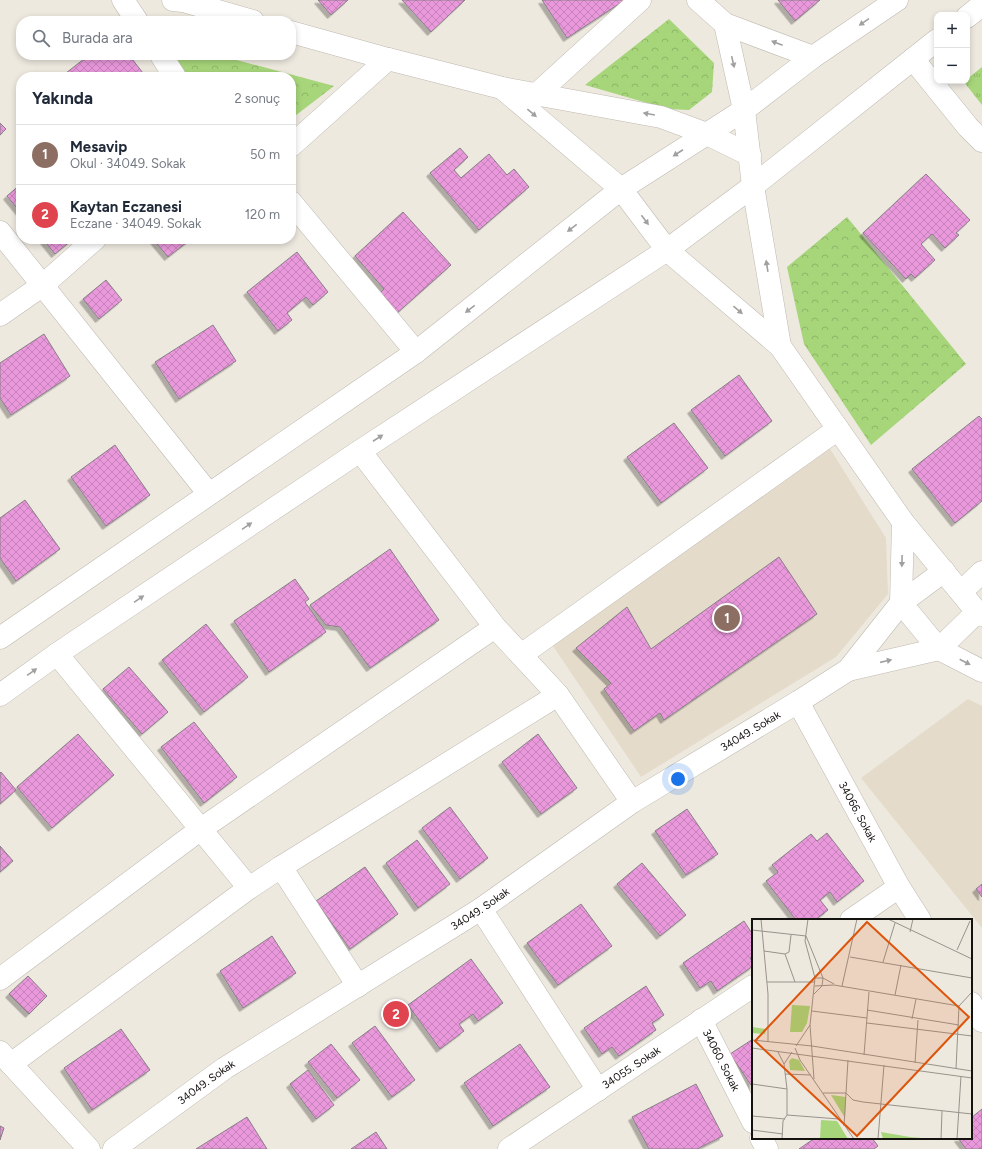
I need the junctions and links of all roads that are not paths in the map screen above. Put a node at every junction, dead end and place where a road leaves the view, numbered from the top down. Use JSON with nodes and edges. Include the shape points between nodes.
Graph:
{"nodes":[{"id":1,"x":123,"y":0,"type":"edge"},
{"id":2,"x":180,"y":0,"type":"edge"},
{"id":3,"x":640,"y":0,"type":"edge"},
{"id":4,"x":698,"y":0,"type":"edge"},
{"id":5,"x":897,"y":0,"type":"edge"},
{"id":6,"x":982,"y":5,"type":"edge"},
{"id":7,"x":970,"y":15,"type":"edge"},
{"id":8,"x":134,"y":16,"type":"edge"},
{"id":9,"x":236,"y":16,"type":"edge"},
{"id":10,"x":725,"y":24,"type":"junction"},
{"id":11,"x":296,"y":33,"type":"edge"},
{"id":12,"x":934,"y":42,"type":"edge"},
{"id":13,"x":813,"y":57,"type":"junction"},
{"id":14,"x":388,"y":59,"type":"junction"},
{"id":15,"x":913,"y":59,"type":"junction"},
{"id":16,"x":164,"y":60,"type":"edge"},
{"id":17,"x":172,"y":72,"type":"edge"},
{"id":18,"x":502,"y":88,"type":"junction"},
{"id":19,"x":537,"y":94,"type":"junction"},
{"id":20,"x":744,"y":110,"type":"junction"},
{"id":21,"x":707,"y":134,"type":"junction"},
{"id":22,"x":982,"y":141,"type":"edge"},
{"id":23,"x":296,"y":142,"type":"edge"},
{"id":24,"x":750,"y":155,"type":"junction"},
{"id":25,"x":753,"y":186,"type":"junction"},
{"id":26,"x":621,"y":189,"type":"junction"},
{"id":27,"x":296,"y":208,"type":"edge"},
{"id":28,"x":0,"y":232,"type":"edge"},
{"id":29,"x":89,"y":244,"type":"edge"},
{"id":30,"x":667,"y":250,"type":"junction"},
{"id":31,"x":43,"y":285,"type":"junction"},
{"id":32,"x":0,"y":315,"type":"edge"},
{"id":33,"x":780,"y":346,"type":"junction"},
{"id":34,"x":416,"y":352,"type":"junction"},
{"id":35,"x":838,"y":429,"type":"junction"},
{"id":36,"x":360,"y":451,"type":"junction"},
{"id":37,"x":209,"y":494,"type":"junction"},
{"id":38,"x":903,"y":522,"type":"junction"},
{"id":39,"x":944,"y":571,"type":"junction"},
{"id":40,"x":982,"y":572,"type":"edge"},
{"id":41,"x":961,"y":592,"type":"junction"},
{"id":42,"x":901,"y":603,"type":"junction"},
{"id":43,"x":980,"y":613,"type":"edge"},
{"id":44,"x":495,"y":627,"type":"junction"},
{"id":45,"x":0,"y":638,"type":"edge"},
{"id":46,"x":939,"y":649,"type":"junction"},
{"id":47,"x":57,"y":654,"type":"junction"},
{"id":48,"x":521,"y":655,"type":"junction"},
{"id":49,"x":848,"y":670,"type":"junction"},
{"id":50,"x":982,"y":671,"type":"edge"},
{"id":51,"x":0,"y":695,"type":"edge"},
{"id":52,"x":558,"y":695,"type":"junction"},
{"id":53,"x":798,"y":702,"type":"junction"},
{"id":54,"x":632,"y":802,"type":"junction"},
{"id":55,"x":201,"y":829,"type":"junction"},
{"id":56,"x":281,"y":867,"type":"junction"},
{"id":57,"x":899,"y":887,"type":"junction"},
{"id":58,"x":249,"y":888,"type":"junction"},
{"id":59,"x":481,"y":909,"type":"junction"},
{"id":60,"x":852,"y":919,"type":"edge"},
{"id":61,"x":919,"y":919,"type":"edge"},
{"id":62,"x":0,"y":979,"type":"edge"},
{"id":63,"x":358,"y":986,"type":"junction"},
{"id":64,"x":752,"y":987,"type":"edge"},
{"id":65,"x":972,"y":1005,"type":"edge"},
{"id":66,"x":701,"y":1020,"type":"junction"},
{"id":67,"x":982,"y":1021,"type":"edge"},
{"id":68,"x":5,"y":1058,"type":"edge"},
{"id":69,"x":598,"y":1090,"type":"junction"},
{"id":70,"x":752,"y":1120,"type":"edge"},
{"id":71,"x":762,"y":1139,"type":"edge"},
{"id":72,"x":89,"y":1149,"type":"edge"},
{"id":73,"x":114,"y":1149,"type":"edge"},
{"id":74,"x":510,"y":1149,"type":"edge"},
{"id":75,"x":767,"y":1149,"type":"edge"}],
"edges":[{"from":1,"to":8,"type":"street"},
{"from":2,"to":9,"type":"street"},
{"from":3,"to":19,"type":"street"},
{"from":4,"to":10,"type":"street"},
{"from":5,"to":13,"type":"street","one_way":true},
{"from":6,"to":7,"type":"street"},
{"from":13,"to":10,"type":"street","one_way":true},
{"from":10,"to":20,"type":"street","one_way":true},
{"from":11,"to":14,"type":"street"},
{"from":12,"to":15,"type":"street"},
{"from":13,"to":20,"type":"street"},
{"from":14,"to":18,"type":"street"},
{"from":14,"to":23,"type":"street"},
{"from":15,"to":22,"type":"street"},
{"from":15,"to":25,"type":"street"},
{"from":16,"to":17,"type":"street"},
{"from":18,"to":19,"type":"street"},
{"from":18,"to":26,"type":"street","one_way":true},
{"from":21,"to":19,"type":"street","one_way":true,"via":[[661,117]]},
{"from":20,"to":21,"type":"street"},
{"from":20,"to":24,"type":"street"},
{"from":21,"to":24,"type":"street"},
{"from":21,"to":26,"type":"street","one_way":true},
{"from":24,"to":25,"type":"street"},
{"from":25,"to":30,"type":"street"},
{"from":33,"to":25,"type":"street","one_way":true},
{"from":26,"to":30,"type":"street","one_way":true},
{"from":26,"to":34,"type":"street","one_way":true},
{"from":27,"to":34,"type":"street"},
{"from":28,"to":31,"type":"street"},
{"from":29,"to":31,"type":"street"},
{"from":30,"to":33,"type":"street","one_way":true},
{"from":36,"to":30,"type":"street","one_way":true},
{"from":31,"to":32,"type":"street"},
{"from":31,"to":37,"type":"street"},
{"from":33,"to":35,"type":"street"},
{"from":34,"to":37,"type":"street"},
{"from":35,"to":38,"type":"street"},
{"from":35,"to":48,"type":"street"},
{"from":36,"to":44,"type":"street"},
{"from":47,"to":36,"type":"street","one_way":true},
{"from":37,"to":45,"type":"street"},
{"from":38,"to":39,"type":"street"},
{"from":38,"to":42,"type":"street","one_way":true},
{"from":39,"to":41,"type":"street"},
{"from":39,"to":42,"type":"street"},
{"from":40,"to":41,"type":"street"},
{"from":41,"to":43,"type":"street"},
{"from":42,"to":46,"type":"street"},
{"from":42,"to":49,"type":"street"},
{"from":43,"to":46,"type":"street"},
{"from":44,"to":48,"type":"street"},
{"from":44,"to":55,"type":"street"},
{"from":49,"to":46,"type":"street","one_way":true},
{"from":46,"to":50,"type":"street","one_way":true},
{"from":51,"to":47,"type":"street","one_way":true},
{"from":47,"to":55,"type":"street"},
{"from":48,"to":52,"type":"street"},
{"from":49,"to":53,"type":"street","name":"34049. Sokak"},
{"from":52,"to":54,"type":"street"},
{"from":52,"to":56,"type":"street"},
{"from":53,"to":54,"type":"street","name":"34049. Sokak"},
{"from":53,"to":57,"type":"street","name":"34066. Sokak"},
{"from":54,"to":59,"type":"street","name":"34049. Sokak"},
{"from":55,"to":58,"type":"street"},
{"from":55,"to":62,"type":"street"},
{"from":56,"to":58,"type":"street"},
{"from":56,"to":63,"type":"street"},
{"from":57,"to":60,"type":"street"},
{"from":57,"to":61,"type":"street","name":"34066. Sokak"},
{"from":58,"to":68,"type":"street"},
{"from":59,"to":63,"type":"street","name":"34049. Sokak"},
{"from":59,"to":69,"type":"street"},
{"from":63,"to":73,"type":"street","name":"34049. Sokak","via":[[225,1068]]},
{"from":64,"to":66,"type":"street","name":"34055. Sokak"},
{"from":65,"to":67,"type":"street"},
{"from":66,"to":69,"type":"street","name":"34055. Sokak"},
{"from":66,"to":70,"type":"street","name":"34060. Sokak"},
{"from":68,"to":72,"type":"street"},
{"from":69,"to":74,"type":"street","name":"34055. Sokak"},
{"from":71,"to":75,"type":"street"}]}
